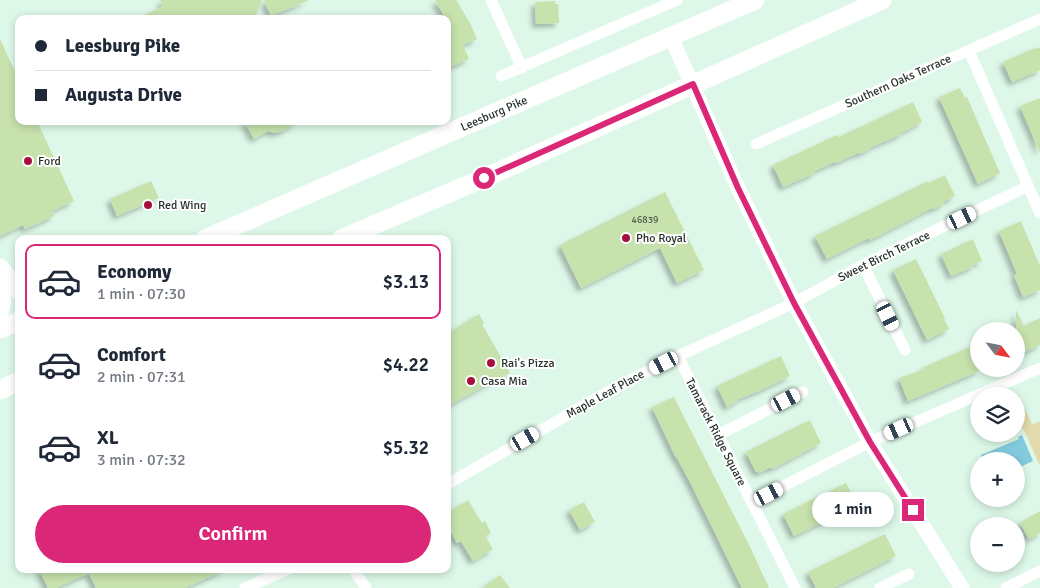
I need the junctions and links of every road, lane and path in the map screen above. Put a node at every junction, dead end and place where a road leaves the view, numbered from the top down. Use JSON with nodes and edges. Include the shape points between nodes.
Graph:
{"nodes":[{"id":1,"x":491,"y":0,"type":"edge"},
{"id":2,"x":677,"y":0,"type":"edge"},
{"id":3,"x":756,"y":0,"type":"edge"},
{"id":4,"x":882,"y":0,"type":"edge"},
{"id":5,"x":662,"y":3,"type":"edge"},
{"id":6,"x":1040,"y":19,"type":"edge"},
{"id":7,"x":671,"y":37,"type":"junction"},
{"id":8,"x":968,"y":51,"type":"junction"},
{"id":9,"x":522,"y":68,"type":"junction"},
{"id":10,"x":501,"y":76,"type":"dead end"},
{"id":11,"x":693,"y":84,"type":"junction"},
{"id":12,"x":756,"y":144,"type":"dead end"},
{"id":13,"x":1028,"y":186,"type":"junction"},
{"id":14,"x":1040,"y":213,"type":"edge"},
{"id":15,"x":214,"y":235,"type":"edge"},
{"id":16,"x":350,"y":235,"type":"edge"},
{"id":17,"x":863,"y":265,"type":"junction"},
{"id":18,"x":0,"y":268,"type":"edge"},
{"id":19,"x":0,"y":284,"type":"edge"},
{"id":20,"x":15,"y":286,"type":"edge"},
{"id":21,"x":794,"y":303,"type":"junction"},
{"id":22,"x":0,"y":310,"type":"edge"},
{"id":23,"x":15,"y":323,"type":"edge"},
{"id":24,"x":0,"y":329,"type":"edge"},
{"id":25,"x":905,"y":350,"type":"dead end"},
{"id":26,"x":678,"y":356,"type":"junction"},
{"id":27,"x":1040,"y":368,"type":"edge"},
{"id":28,"x":15,"y":383,"type":"edge"},
{"id":29,"x":0,"y":390,"type":"edge"},
{"id":30,"x":803,"y":392,"type":"dead end"},
{"id":31,"x":718,"y":435,"type":"junction"},
{"id":32,"x":870,"y":442,"type":"junction"},
{"id":33,"x":451,"y":482,"type":"edge"},
{"id":34,"x":752,"y":502,"type":"junction"},
{"id":35,"x":1040,"y":571,"type":"edge"},
{"id":36,"x":280,"y":573,"type":"edge"},
{"id":37,"x":356,"y":573,"type":"edge"},
{"id":38,"x":909,"y":574,"type":"dead end"},
{"id":39,"x":245,"y":588,"type":"edge"},
{"id":40,"x":366,"y":588,"type":"edge"},
{"id":41,"x":795,"y":588,"type":"edge"},
{"id":42,"x":880,"y":588,"type":"edge"},
{"id":43,"x":962,"y":588,"type":"edge"},
{"id":44,"x":1006,"y":588,"type":"edge"}],
"edges":[{"from":1,"to":9,"type":"street"},
{"from":2,"to":5,"type":"street"},
{"from":3,"to":7,"type":"highway","name":"Leesburg Pike"},
{"from":4,"to":11,"type":"highway"},
{"from":5,"to":9,"type":"street"},
{"from":6,"to":8,"type":"street","name":"Southern Oaks Terrace"},
{"from":7,"to":11,"type":"street"},
{"from":7,"to":15,"type":"highway","name":"Leesburg Pike"},
{"from":8,"to":12,"type":"street","name":"Southern Oaks Terrace"},
{"from":8,"to":13,"type":"street"},
{"from":9,"to":10,"type":"street"},
{"from":11,"to":16,"type":"highway"},
{"from":11,"to":21,"type":"street","via":[[738,188]]},
{"from":13,"to":14,"type":"street"},
{"from":13,"to":17,"type":"street","name":"Sweet Birch Terrace"},
{"from":17,"to":21,"type":"street","name":"Sweet Birch Terrace"},
{"from":17,"to":25,"type":"street"},
{"from":18,"to":20,"type":"highway"},
{"from":19,"to":22,"type":"highway"},
{"from":21,"to":26,"type":"street","name":"Maple Leaf Place"},
{"from":21,"to":32,"type":"street"},
{"from":23,"to":24,"type":"highway"},
{"from":26,"to":31,"type":"street","name":"Tamarack Ridge Square"},
{"from":26,"to":33,"type":"street","name":"Maple Leaf Place","via":[[609,390]]},
{"from":27,"to":32,"type":"street"},
{"from":28,"to":29,"type":"highway"},
{"from":30,"to":31,"type":"street"},
{"from":31,"to":34,"type":"street","name":"Tamarack Ridge Square"},
{"from":32,"to":34,"type":"street"},
{"from":32,"to":43,"type":"street"},
{"from":34,"to":41,"type":"street","name":"Tamarack Ridge Square"},
{"from":35,"to":44,"type":"street"},
{"from":36,"to":39,"type":"street"},
{"from":37,"to":40,"type":"street"},
{"from":38,"to":42,"type":"street"}]}
